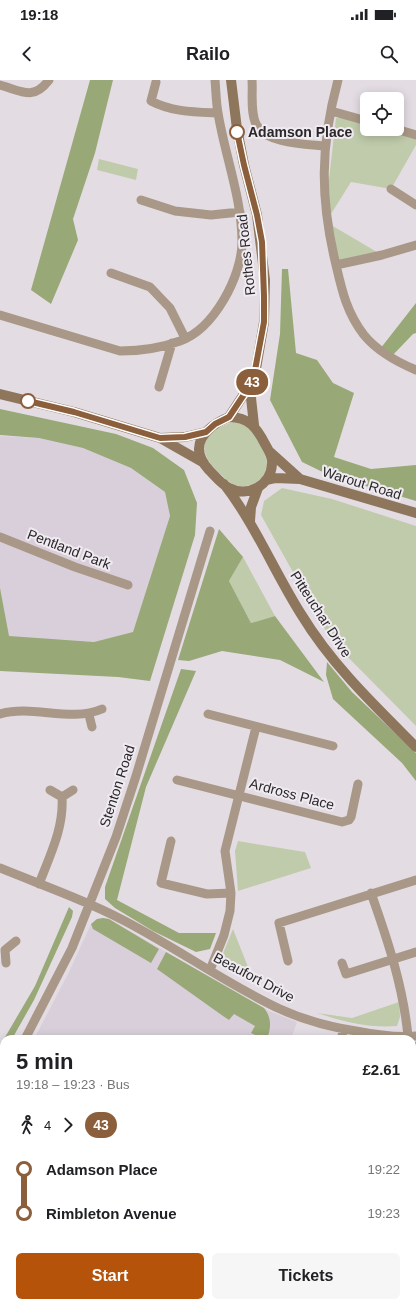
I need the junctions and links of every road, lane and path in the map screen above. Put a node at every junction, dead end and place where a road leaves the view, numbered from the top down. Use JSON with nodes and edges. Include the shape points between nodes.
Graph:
{"nodes":[{"id":1,"x":49,"y":80,"type":"edge"},
{"id":2,"x":215,"y":80,"type":"edge"},
{"id":3,"x":231,"y":80,"type":"edge"},
{"id":4,"x":252,"y":80,"type":"edge"},
{"id":5,"x":338,"y":80,"type":"edge"},
{"id":6,"x":156,"y":82,"type":"dead end"},
{"id":7,"x":0,"y":85,"type":"edge"},
{"id":8,"x":331,"y":111,"type":"junction"},
{"id":9,"x":218,"y":112,"type":"junction"},
{"id":10,"x":360,"y":119,"type":"edge"},
{"id":11,"x":404,"y":131,"type":"edge"},
{"id":12,"x":416,"y":135,"type":"edge"},
{"id":13,"x":325,"y":146,"type":"junction"},
{"id":14,"x":390,"y":189,"type":"dead end"},
{"id":15,"x":141,"y":200,"type":"dead end"},
{"id":16,"x":416,"y":205,"type":"edge"},
{"id":17,"x":240,"y":212,"type":"junction"},
{"id":18,"x":416,"y":245,"type":"edge"},
{"id":19,"x":336,"y":265,"type":"junction"},
{"id":20,"x":111,"y":273,"type":"dead end"},
{"id":21,"x":0,"y":315,"type":"edge"},
{"id":22,"x":185,"y":338,"type":"junction"},
{"id":23,"x":172,"y":343,"type":"junction"},
{"id":24,"x":416,"y":370,"type":"edge"},
{"id":25,"x":253,"y":381,"type":"junction"},
{"id":26,"x":159,"y":386,"type":"dead end"},
{"id":27,"x":0,"y":394,"type":"edge"},
{"id":28,"x":229,"y":417,"type":"junction"},
{"id":29,"x":254,"y":425,"type":"junction"},
{"id":30,"x":206,"y":432,"type":"junction"},
{"id":31,"x":160,"y":438,"type":"junction"},
{"id":32,"x":269,"y":451,"type":"junction"},
{"id":33,"x":204,"y":463,"type":"junction"},
{"id":34,"x":300,"y":479,"type":"junction"},
{"id":35,"x":266,"y":480,"type":"junction"},
{"id":36,"x":224,"y":484,"type":"junction"},
{"id":37,"x":258,"y":488,"type":"junction"},
{"id":38,"x":416,"y":513,"type":"edge"},
{"id":39,"x":250,"y":521,"type":"junction"},
{"id":40,"x":210,"y":531,"type":"dead end"},
{"id":41,"x":0,"y":537,"type":"edge"},
{"id":42,"x":128,"y":585,"type":"dead end"},
{"id":43,"x":102,"y":709,"type":"dead end"},
{"id":44,"x":0,"y":714,"type":"edge"},
{"id":45,"x":208,"y":714,"type":"dead end"},
{"id":46,"x":89,"y":715,"type":"junction"},
{"id":47,"x":92,"y":727,"type":"dead end"},
{"id":48,"x":256,"y":727,"type":"junction"},
{"id":49,"x":333,"y":746,"type":"dead end"},
{"id":50,"x":416,"y":747,"type":"edge"},
{"id":51,"x":177,"y":780,"type":"dead end"},
{"id":52,"x":358,"y":784,"type":"dead end"},
{"id":53,"x":50,"y":790,"type":"dead end"},
{"id":54,"x":73,"y":790,"type":"dead end"},
{"id":55,"x":237,"y":795,"type":"junction"},
{"id":56,"x":62,"y":797,"type":"junction"},
{"id":57,"x":171,"y":841,"type":"dead end"},
{"id":58,"x":0,"y":868,"type":"edge"},
{"id":59,"x":416,"y":880,"type":"edge"},
{"id":60,"x":39,"y":884,"type":"junction"},
{"id":61,"x":371,"y":893,"type":"junction"},
{"id":62,"x":231,"y":894,"type":"junction"},
{"id":63,"x":91,"y":904,"type":"junction"},
{"id":64,"x":16,"y":941,"type":"dead end"},
{"id":65,"x":2,"y":949,"type":"edge"},
{"id":66,"x":416,"y":952,"type":"edge"},
{"id":67,"x":394,"y":959,"type":"junction"},
{"id":68,"x":288,"y":961,"type":"dead end"},
{"id":69,"x":6,"y":963,"type":"dead end"},
{"id":70,"x":342,"y":963,"type":"dead end"},
{"id":71,"x":210,"y":970,"type":"junction"},
{"id":72,"x":344,"y":1029,"type":"junction"},
{"id":73,"x":27,"y":1035,"type":"edge"},
{"id":74,"x":342,"y":1035,"type":"edge"},
{"id":75,"x":376,"y":1035,"type":"edge"},
{"id":76,"x":412,"y":1035,"type":"edge"}],
"edges":[{"from":1,"to":7,"type":"street","via":[[35,93]]},
{"from":2,"to":9,"type":"street"},
{"from":3,"to":25,"type":"street","name":"Rothes Road","via":[[237,130],[257,215],[264,268],[264,322]]},
{"from":4,"to":13,"type":"street","via":[[253,112],[259,128],[282,141]]},
{"from":5,"to":8,"type":"street"},
{"from":6,"to":9,"type":"street","via":[[151,101],[156,104],[184,112]]},
{"from":8,"to":10,"type":"street"},
{"from":8,"to":13,"type":"street"},
{"from":9,"to":17,"type":"street"},
{"from":11,"to":12,"type":"street"},
{"from":13,"to":19,"type":"street","via":[[326,222]]},
{"from":14,"to":16,"type":"street"},
{"from":15,"to":17,"type":"street","via":[[175,211],[211,215]]},
{"from":17,"to":22,"type":"street","via":[[242,243],[234,279],[214,313]]},
{"from":18,"to":19,"type":"street"},
{"from":19,"to":24,"type":"street","via":[[347,307],[364,334],[386,354]]},
{"from":20,"to":22,"type":"street","via":[[150,287],[170,308]]},
{"from":21,"to":23,"type":"street","via":[[120,351],[144,350]]},
{"from":22,"to":23,"type":"street"},
{"from":23,"to":26,"type":"street"},
{"from":25,"to":28,"type":"street"},
{"from":25,"to":29,"type":"street","name":"Rothes Road","via":[[251,398]]},
{"from":27,"to":31,"type":"street","via":[[74,412]]},
{"from":28,"to":29,"type":"street","via":[[244,419]]},
{"from":28,"to":30,"type":"street"},
{"from":29,"to":32,"type":"street"},
{"from":30,"to":31,"type":"street","via":[[185,437]]},
{"from":30,"to":33,"type":"street","via":[[201,438],[199,450]]},
{"from":31,"to":33,"type":"street"},
{"from":32,"to":34,"type":"street"},
{"from":32,"to":35,"type":"street","via":[[272,464]]},
{"from":33,"to":36,"type":"street"},
{"from":34,"to":35,"type":"street"},
{"from":34,"to":38,"type":"street","name":"Warout Road"},
{"from":35,"to":37,"type":"street"},
{"from":36,"to":37,"type":"street","via":[[240,492]]},
{"from":36,"to":39,"type":"street","name":"Pitteuchar Drive"},
{"from":37,"to":39,"type":"street","via":[[251,507]]},
{"from":39,"to":50,"type":"street","name":"Pitteuchar Drive","via":[[278,575],[324,649],[372,704]]},
{"from":40,"to":63,"type":"street","name":"Stenton Road","via":[[134,783]]},
{"from":41,"to":42,"type":"street","name":"Pentland Park"},
{"from":43,"to":46,"type":"street"},
{"from":44,"to":46,"type":"street","via":[[19,711]]},
{"from":45,"to":48,"type":"street"},
{"from":46,"to":47,"type":"street"},
{"from":48,"to":49,"type":"street"},
{"from":48,"to":55,"type":"street","name":"Ardross Place"},
{"from":51,"to":55,"type":"street","name":"Ardross Place"},
{"from":52,"to":55,"type":"street","name":"Ardross Place","via":[[351,816],[345,822]]},
{"from":53,"to":56,"type":"street"},
{"from":54,"to":56,"type":"street"},
{"from":55,"to":62,"type":"street","name":"Ardross Place","via":[[225,851]]},
{"from":56,"to":60,"type":"street","via":[[63,808],[58,837]]},
{"from":57,"to":62,"type":"street","via":[[161,883],[206,894]]},
{"from":58,"to":60,"type":"street","name":"Beaufort Drive"},
{"from":59,"to":61,"type":"street"},
{"from":60,"to":63,"type":"street","name":"Beaufort Drive"},
{"from":61,"to":67,"type":"street"},
{"from":61,"to":68,"type":"street","via":[[279,923]]},
{"from":62,"to":71,"type":"street","name":"Ardross Place","via":[[228,924]]},
{"from":63,"to":71,"type":"street","name":"Beaufort Drive"},
{"from":63,"to":73,"type":"street","name":"Stenton Road","via":[[57,979]]},
{"from":64,"to":65,"type":"street"},
{"from":65,"to":69,"type":"street"},
{"from":66,"to":67,"type":"street"},
{"from":67,"to":70,"type":"street","via":[[346,974]]},
{"from":67,"to":76,"type":"street"},
{"from":71,"to":72,"type":"street","name":"Beaufort Drive","via":[[249,994],[282,1010],[314,1022]]},
{"from":72,"to":74,"type":"street"},
{"from":72,"to":75,"type":"street","name":"Beaufort Drive"}]}
